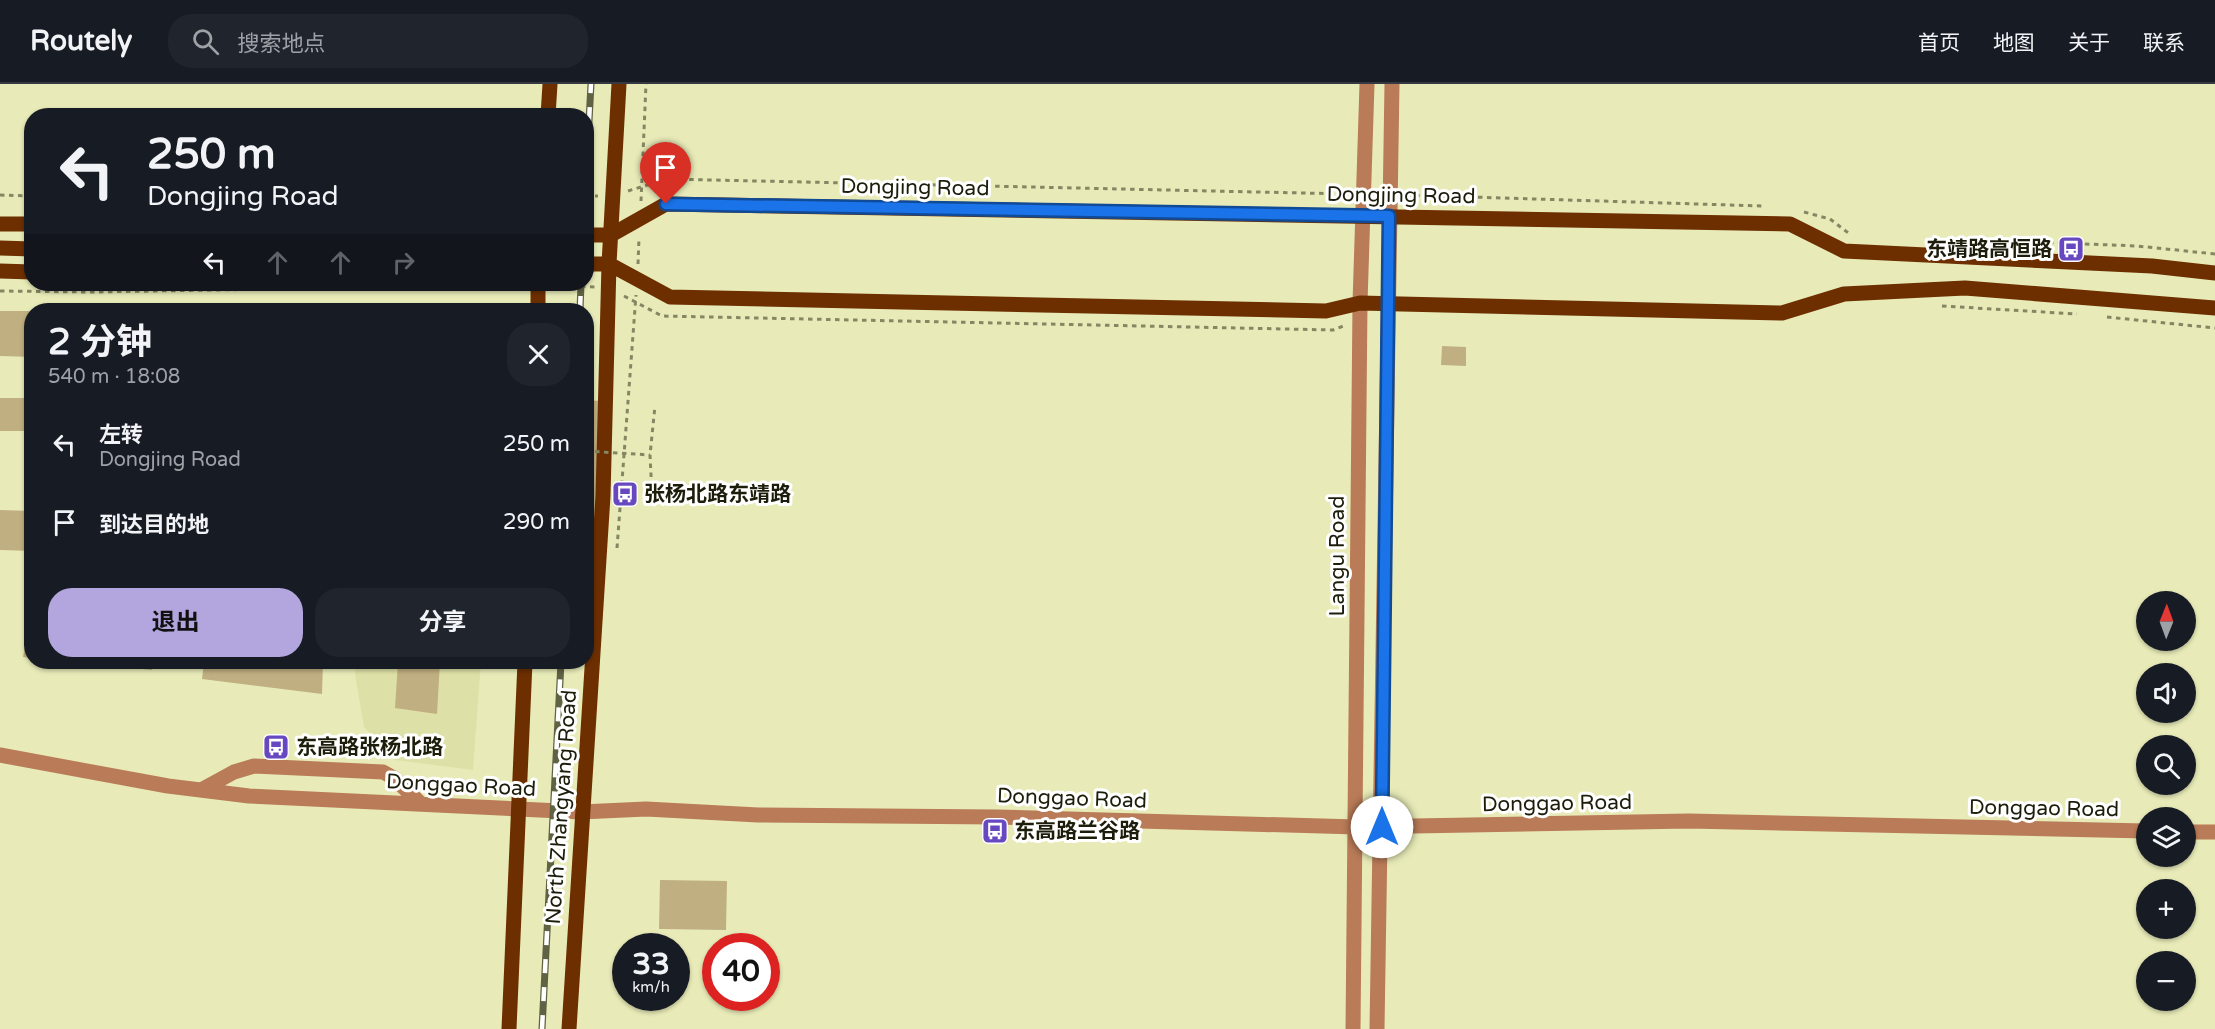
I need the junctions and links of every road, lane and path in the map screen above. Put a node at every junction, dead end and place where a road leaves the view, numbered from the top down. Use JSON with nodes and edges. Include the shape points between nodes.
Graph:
{"nodes":[{"id":1,"x":550,"y":84,"type":"edge"},
{"id":2,"x":619,"y":84,"type":"edge"},
{"id":3,"x":1367,"y":84,"type":"edge"},
{"id":4,"x":1392,"y":84,"type":"edge"},
{"id":5,"x":548,"y":108,"type":"edge"},
{"id":6,"x":0,"y":195,"type":"edge"},
{"id":7,"x":24,"y":196,"type":"edge"},
{"id":8,"x":1364,"y":215,"type":"junction"},
{"id":9,"x":1389,"y":216,"type":"junction"},
{"id":10,"x":0,"y":224,"type":"edge"},
{"id":11,"x":24,"y":224,"type":"edge"},
{"id":12,"x":594,"y":235,"type":"edge"},
{"id":13,"x":611,"y":235,"type":"junction"},
{"id":14,"x":0,"y":249,"type":"edge"},
{"id":15,"x":24,"y":249,"type":"edge"},
{"id":16,"x":594,"y":264,"type":"edge"},
{"id":17,"x":609,"y":264,"type":"junction"},
{"id":18,"x":0,"y":271,"type":"edge"},
{"id":19,"x":24,"y":272,"type":"edge"},
{"id":20,"x":2215,"y":273,"type":"edge"},
{"id":21,"x":1360,"y":303,"type":"junction"},
{"id":22,"x":1387,"y":304,"type":"junction"},
{"id":23,"x":2215,"y":308,"type":"edge"},
{"id":24,"x":655,"y":406,"type":"dead end"},
{"id":25,"x":594,"y":452,"type":"edge"},
{"id":26,"x":650,"y":455,"type":"junction"},
{"id":27,"x":652,"y":495,"type":"dead end"},
{"id":28,"x":594,"y":625,"type":"edge"},
{"id":29,"x":525,"y":669,"type":"edge"},
{"id":30,"x":591,"y":669,"type":"edge"},
{"id":31,"x":0,"y":755,"type":"edge"},
{"id":32,"x":201,"y":790,"type":"junction"},
{"id":33,"x":421,"y":804,"type":"junction"},
{"id":34,"x":520,"y":808,"type":"junction"},
{"id":35,"x":581,"y":812,"type":"junction"},
{"id":36,"x":1357,"y":827,"type":"junction"},
{"id":37,"x":1382,"y":827,"type":"junction"},
{"id":38,"x":2136,"y":831,"type":"edge"},
{"id":39,"x":2196,"y":832,"type":"edge"},
{"id":40,"x":2215,"y":832,"type":"edge"},
{"id":41,"x":509,"y":1029,"type":"edge"},
{"id":42,"x":568,"y":1029,"type":"edge"},
{"id":43,"x":1353,"y":1029,"type":"edge"},
{"id":44,"x":1377,"y":1029,"type":"edge"}],
"edges":[{"from":1,"to":5,"type":"main road"},
{"from":2,"to":13,"type":"main road","name":"North Zhangyang Road"},
{"from":3,"to":8,"type":"street","name":"Langu Road"},
{"from":4,"to":9,"type":"street"},
{"from":6,"to":7,"type":"path"},
{"from":8,"to":9,"type":"main road","name":"Dongjing Road"},
{"from":8,"to":13,"type":"main road","name":"Dongjing Road","via":[[666,204]]},
{"from":8,"to":21,"type":"street","name":"Langu Road"},
{"from":9,"to":20,"type":"main road","name":"Dongjing Road","via":[[1790,224],[1844,251],[2152,266]]},
{"from":9,"to":22,"type":"street"},
{"from":10,"to":11,"type":"main road"},
{"from":12,"to":13,"type":"main road","name":"Dongjing Road"},
{"from":13,"to":17,"type":"main road","name":"North Zhangyang Road"},
{"from":14,"to":15,"type":"main road"},
{"from":16,"to":17,"type":"main road"},
{"from":17,"to":21,"type":"main road","via":[[670,297],[1326,311]]},
{"from":17,"to":28,"type":"main road","name":"North Zhangyang Road","via":[[603,496]]},
{"from":18,"to":19,"type":"main road"},
{"from":21,"to":22,"type":"main road"},
{"from":21,"to":36,"type":"street","name":"Langu Road"},
{"from":22,"to":23,"type":"main road","via":[[1782,313],[1844,294],[1965,288]]},
{"from":22,"to":37,"type":"street"},
{"from":24,"to":26,"type":"path"},
{"from":25,"to":26,"type":"path","bridge":true},
{"from":26,"to":27,"type":"path"},
{"from":29,"to":34,"type":"main road","name":"North Zhangyang Road"},
{"from":30,"to":35,"type":"main road","name":"North Zhangyang Road"},
{"from":31,"to":32,"type":"street","name":"Donggao Road"},
{"from":32,"to":33,"type":"street","name":"Donggao Road"},
{"from":32,"to":33,"type":"street","via":[[254,766],[383,772]]},
{"from":33,"to":34,"type":"street","name":"Donggao Road"},
{"from":34,"to":35,"type":"street","name":"Donggao Road"},
{"from":34,"to":41,"type":"main road","name":"North Zhangyang Road"},
{"from":35,"to":36,"type":"street","name":"Donggao Road","via":[[646,809],[758,815]]},
{"from":35,"to":42,"type":"main road","name":"North Zhangyang Road"},
{"from":36,"to":37,"type":"street","name":"Donggao Road"},
{"from":36,"to":43,"type":"street","name":"Langu Road"},
{"from":37,"to":38,"type":"street","name":"Donggao Road","via":[[1689,821]]},
{"from":37,"to":44,"type":"street"},
{"from":39,"to":40,"type":"street"}]}
